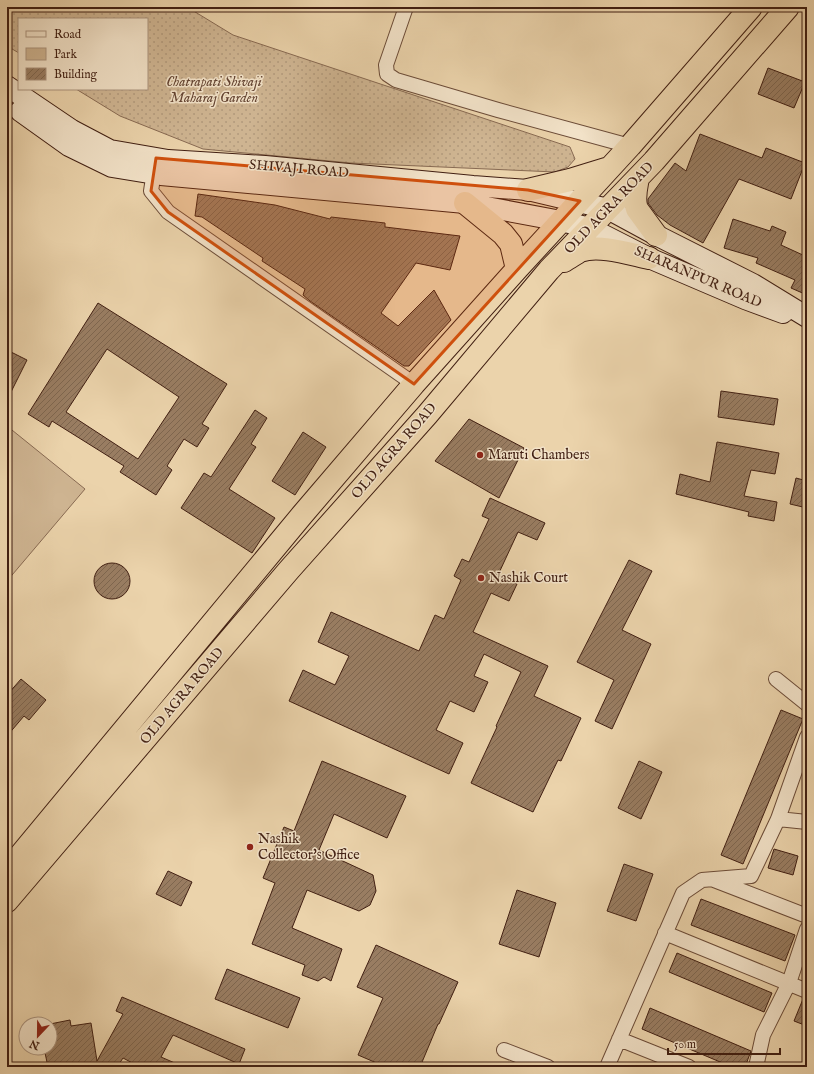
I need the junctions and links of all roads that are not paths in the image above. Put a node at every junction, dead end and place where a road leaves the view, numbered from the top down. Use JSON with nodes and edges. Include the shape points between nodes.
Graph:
{"nodes":[{"id":1,"x":406,"y":7,"type":"edge"},
{"id":2,"x":751,"y":7,"type":"edge"},
{"id":3,"x":788,"y":7,"type":"edge"},
{"id":4,"x":7,"y":86,"type":"edge"},
{"id":5,"x":7,"y":101,"type":"edge"},
{"id":6,"x":630,"y":146,"type":"junction"},
{"id":7,"x":155,"y":166,"type":"junction"},
{"id":8,"x":611,"y":167,"type":"junction"},
{"id":9,"x":638,"y":178,"type":"junction"},
{"id":10,"x":528,"y":190,"type":"junction"},
{"id":11,"x":580,"y":201,"type":"junction"},
{"id":12,"x":465,"y":203,"type":"junction"},
{"id":13,"x":608,"y":209,"type":"junction"},
{"id":14,"x":561,"y":221,"type":"junction"},
{"id":15,"x":590,"y":228,"type":"junction"},
{"id":16,"x":656,"y":235,"type":"junction"},
{"id":17,"x":649,"y":258,"type":"junction"},
{"id":18,"x":517,"y":269,"type":"junction"},
{"id":19,"x":549,"y":270,"type":"junction"},
{"id":20,"x":807,"y":317,"type":"edge"},
{"id":21,"x":807,"y":322,"type":"edge"},
{"id":22,"x":414,"y":384,"type":"junction"},
{"id":23,"x":776,"y":679,"type":"dead end"},
{"id":24,"x":807,"y":704,"type":"edge"},
{"id":25,"x":807,"y":737,"type":"edge"},
{"id":26,"x":778,"y":818,"type":"junction"},
{"id":27,"x":807,"y":822,"type":"edge"},
{"id":28,"x":7,"y":871,"type":"edge"},
{"id":29,"x":710,"y":878,"type":"junction"},
{"id":30,"x":7,"y":901,"type":"edge"},
{"id":31,"x":807,"y":916,"type":"edge"},
{"id":32,"x":807,"y":929,"type":"edge"},
{"id":33,"x":666,"y":933,"type":"junction"},
{"id":34,"x":789,"y":983,"type":"junction"},
{"id":35,"x":807,"y":990,"type":"edge"},
{"id":36,"x":619,"y":1039,"type":"junction"},
{"id":37,"x":504,"y":1050,"type":"dead end"},
{"id":38,"x":548,"y":1067,"type":"edge"},
{"id":39,"x":607,"y":1067,"type":"edge"},
{"id":40,"x":688,"y":1067,"type":"edge"},
{"id":41,"x":756,"y":1067,"type":"edge"}],
"edges":[{"from":1,"to":6,"type":"street","via":[[386,64],[387,74],[396,80]]},
{"from":2,"to":6,"type":"highway","name":"OLD AGRA ROAD"},
{"from":3,"to":9,"type":"highway","name":"OLD AGRA ROAD"},
{"from":4,"to":7,"type":"main road","name":"SHIVAJI ROAD","via":[[72,130],[110,150]]},
{"from":5,"to":7,"type":"main road","name":"SHIVAJI ROAD","via":[[68,146],[112,167]]},
{"from":6,"to":8,"type":"highway","name":"OLD AGRA ROAD"},
{"from":7,"to":10,"type":"main road","name":"SHIVAJI ROAD","via":[[168,160],[265,166]]},
{"from":7,"to":12,"type":"main road","name":"SHIVAJI ROAD"},
{"from":7,"to":22,"type":"street","via":[[151,191],[168,212]]},
{"from":8,"to":10,"type":"highway"},
{"from":8,"to":11,"type":"highway","name":"OLD AGRA ROAD"},
{"from":9,"to":13,"type":"highway","name":"OLD AGRA ROAD"},
{"from":9,"to":16,"type":"highway","via":[[635,205]]},
{"from":10,"to":11,"type":"main road","name":"SHIVAJI ROAD"},
{"from":11,"to":13,"type":"main road","name":"SHIVAJI ROAD"},
{"from":11,"to":14,"type":"highway","name":"OLD AGRA ROAD"},
{"from":12,"to":14,"type":"main road","name":"SHIVAJI ROAD"},
{"from":12,"to":18,"type":"highway","via":[[503,234],[511,244]]},
{"from":13,"to":15,"type":"highway","name":"OLD AGRA ROAD"},
{"from":13,"to":16,"type":"main road","name":"SHARANPUR ROAD"},
{"from":14,"to":15,"type":"main road","name":"SHIVAJI ROAD"},
{"from":14,"to":18,"type":"highway","name":"OLD AGRA ROAD"},
{"from":15,"to":17,"type":"main road","name":"SHARANPUR ROAD"},
{"from":15,"to":19,"type":"highway","name":"OLD AGRA ROAD"},
{"from":16,"to":20,"type":"main road","name":"SHARANPUR ROAD","via":[[753,284]]},
{"from":17,"to":19,"type":"highway","via":[[600,248],[589,249]]},
{"from":17,"to":21,"type":"main road","name":"SHARANPUR ROAD"},
{"from":18,"to":22,"type":"highway","name":"OLD AGRA ROAD"},
{"from":19,"to":30,"type":"highway","name":"OLD AGRA ROAD"},
{"from":22,"to":28,"type":"highway","name":"OLD AGRA ROAD"},
{"from":23,"to":24,"type":"street"},
{"from":25,"to":26,"type":"street"},
{"from":26,"to":27,"type":"street"},
{"from":26,"to":29,"type":"street","via":[[751,876]]},
{"from":29,"to":31,"type":"street"},
{"from":29,"to":33,"type":"street","via":[[702,880],[683,893]]},
{"from":32,"to":34,"type":"street"},
{"from":33,"to":34,"type":"street"},
{"from":33,"to":36,"type":"street"},
{"from":34,"to":35,"type":"street"},
{"from":34,"to":41,"type":"street","via":[[763,1034]]},
{"from":36,"to":39,"type":"street"},
{"from":36,"to":40,"type":"street"},
{"from":37,"to":38,"type":"street"}]}
